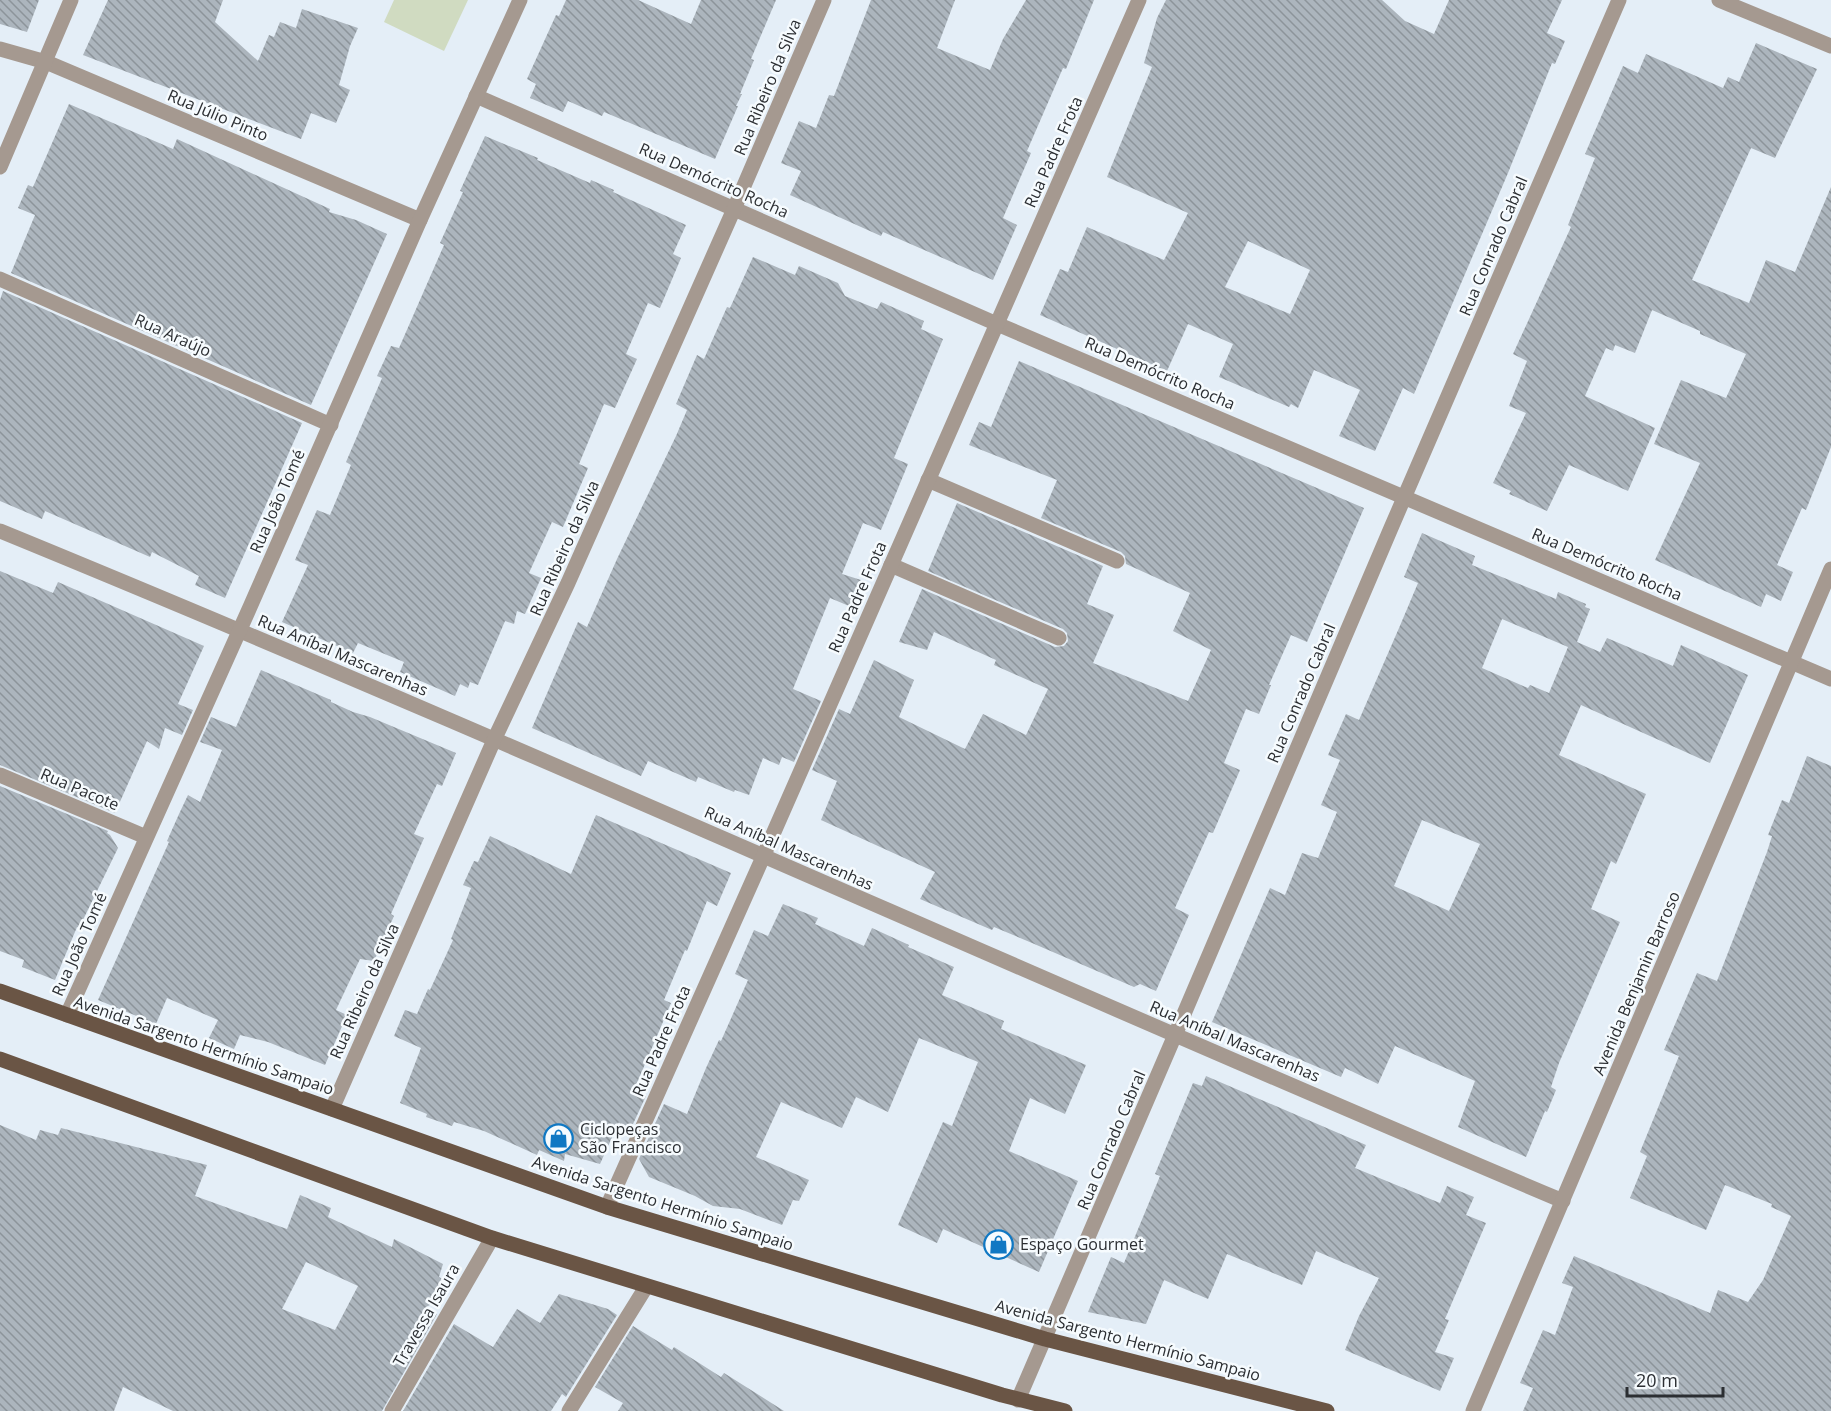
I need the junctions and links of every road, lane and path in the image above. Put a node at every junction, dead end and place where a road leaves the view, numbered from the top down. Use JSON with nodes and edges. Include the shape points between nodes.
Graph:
{"nodes":[{"id":1,"x":71,"y":0,"type":"edge"},
{"id":2,"x":520,"y":0,"type":"edge"},
{"id":3,"x":824,"y":0,"type":"edge"},
{"id":4,"x":1139,"y":0,"type":"edge"},
{"id":5,"x":1619,"y":0,"type":"edge"},
{"id":6,"x":1719,"y":0,"type":"edge"},
{"id":7,"x":1831,"y":46,"type":"edge"},
{"id":8,"x":0,"y":49,"type":"edge"},
{"id":9,"x":46,"y":62,"type":"junction"},
{"id":10,"x":476,"y":96,"type":"junction"},
{"id":11,"x":0,"y":166,"type":"edge"},
{"id":12,"x":734,"y":209,"type":"junction"},
{"id":13,"x":420,"y":220,"type":"junction"},
{"id":14,"x":0,"y":279,"type":"edge"},
{"id":15,"x":998,"y":324,"type":"junction"},
{"id":16,"x":331,"y":424,"type":"junction"},
{"id":17,"x":928,"y":480,"type":"junction"},
{"id":18,"x":1404,"y":498,"type":"junction"},
{"id":19,"x":0,"y":531,"type":"edge"},
{"id":20,"x":1117,"y":561,"type":"dead end"},
{"id":21,"x":891,"y":565,"type":"junction"},
{"id":22,"x":1831,"y":569,"type":"edge"},
{"id":23,"x":239,"y":631,"type":"junction"},
{"id":24,"x":1059,"y":638,"type":"dead end"},
{"id":25,"x":1791,"y":662,"type":"junction"},
{"id":26,"x":1831,"y":680,"type":"edge"},
{"id":27,"x":494,"y":740,"type":"junction"},
{"id":28,"x":0,"y":775,"type":"edge"},
{"id":29,"x":146,"y":837,"type":"junction"},
{"id":30,"x":763,"y":857,"type":"junction"},
{"id":31,"x":0,"y":991,"type":"edge"},
{"id":32,"x":67,"y":1015,"type":"junction"},
{"id":33,"x":1175,"y":1035,"type":"junction"},
{"id":34,"x":0,"y":1059,"type":"edge"},
{"id":35,"x":332,"y":1109,"type":"junction"},
{"id":36,"x":1563,"y":1201,"type":"junction"},
{"id":37,"x":607,"y":1207,"type":"junction"},
{"id":38,"x":492,"y":1238,"type":"junction"},
{"id":39,"x":646,"y":1287,"type":"junction"},
{"id":40,"x":1045,"y":1340,"type":"junction"},
{"id":41,"x":1018,"y":1400,"type":"junction"},
{"id":42,"x":392,"y":1411,"type":"edge"},
{"id":43,"x":569,"y":1411,"type":"edge"},
{"id":44,"x":1065,"y":1411,"type":"edge"},
{"id":45,"x":1327,"y":1411,"type":"edge"},
{"id":46,"x":1473,"y":1411,"type":"edge"}],
"edges":[{"from":1,"to":9,"type":"street"},
{"from":2,"to":10,"type":"street","name":"Rua João Tomé"},
{"from":3,"to":12,"type":"street","name":"Rua Ribeiro da Silva"},
{"from":4,"to":15,"type":"street","name":"Rua Padre Frota"},
{"from":5,"to":18,"type":"street","name":"Rua Conrado Cabral"},
{"from":6,"to":7,"type":"street"},
{"from":8,"to":9,"type":"street","name":"Rua Júlio Pinto"},
{"from":9,"to":11,"type":"street"},
{"from":9,"to":13,"type":"street","name":"Rua Júlio Pinto"},
{"from":10,"to":12,"type":"street","name":"Rua Demócrito Rocha"},
{"from":10,"to":13,"type":"street","name":"Rua João Tomé"},
{"from":12,"to":15,"type":"street","name":"Rua Demócrito Rocha"},
{"from":12,"to":27,"type":"street","name":"Rua Ribeiro da Silva"},
{"from":13,"to":16,"type":"street","name":"Rua João Tomé"},
{"from":14,"to":16,"type":"street","name":"Rua Araújo"},
{"from":15,"to":17,"type":"street","name":"Rua Padre Frota"},
{"from":15,"to":18,"type":"street","name":"Rua Demócrito Rocha"},
{"from":16,"to":23,"type":"street","name":"Rua João Tomé"},
{"from":17,"to":20,"type":"street"},
{"from":17,"to":21,"type":"street","name":"Rua Padre Frota"},
{"from":18,"to":25,"type":"street","name":"Rua Demócrito Rocha"},
{"from":18,"to":33,"type":"street","name":"Rua Conrado Cabral"},
{"from":19,"to":23,"type":"street","name":"Rua Aníbal Mascarenhas"},
{"from":21,"to":24,"type":"street"},
{"from":21,"to":30,"type":"street","name":"Rua Padre Frota"},
{"from":22,"to":25,"type":"street","name":"Avenida Benjamin Barroso"},
{"from":23,"to":27,"type":"street","name":"Rua Aníbal Mascarenhas"},
{"from":23,"to":29,"type":"street","name":"Rua João Tomé"},
{"from":25,"to":26,"type":"street","name":"Rua Demócrito Rocha"},
{"from":25,"to":36,"type":"street","name":"Avenida Benjamin Barroso"},
{"from":27,"to":30,"type":"street","name":"Rua Aníbal Mascarenhas"},
{"from":27,"to":35,"type":"street","name":"Rua Ribeiro da Silva"},
{"from":28,"to":29,"type":"street","name":"Rua Pacote"},
{"from":29,"to":32,"type":"street","name":"Rua João Tomé"},
{"from":30,"to":33,"type":"street","name":"Rua Aníbal Mascarenhas"},
{"from":30,"to":37,"type":"street","name":"Rua Padre Frota"},
{"from":31,"to":32,"type":"main road","name":"Avenida Sargento Hermínio Sampaio"},
{"from":32,"to":35,"type":"main road","name":"Avenida Sargento Hermínio Sampaio"},
{"from":33,"to":36,"type":"street","name":"Rua Aníbal Mascarenhas"},
{"from":33,"to":40,"type":"street","name":"Rua Conrado Cabral"},
{"from":34,"to":38,"type":"main road"},
{"from":35,"to":37,"type":"main road","name":"Avenida Sargento Hermínio Sampaio"},
{"from":36,"to":46,"type":"street","name":"Avenida Benjamin Barroso"},
{"from":37,"to":40,"type":"main road","name":"Avenida Sargento Hermínio Sampaio"},
{"from":38,"to":39,"type":"main road"},
{"from":38,"to":42,"type":"street","name":"Travessa Isaura"},
{"from":39,"to":41,"type":"main road"},
{"from":39,"to":43,"type":"street"},
{"from":40,"to":41,"type":"street","name":"Rua Conrado Cabral"},
{"from":40,"to":45,"type":"main road","name":"Avenida Sargento Hermínio Sampaio"},
{"from":41,"to":44,"type":"main road"}]}
